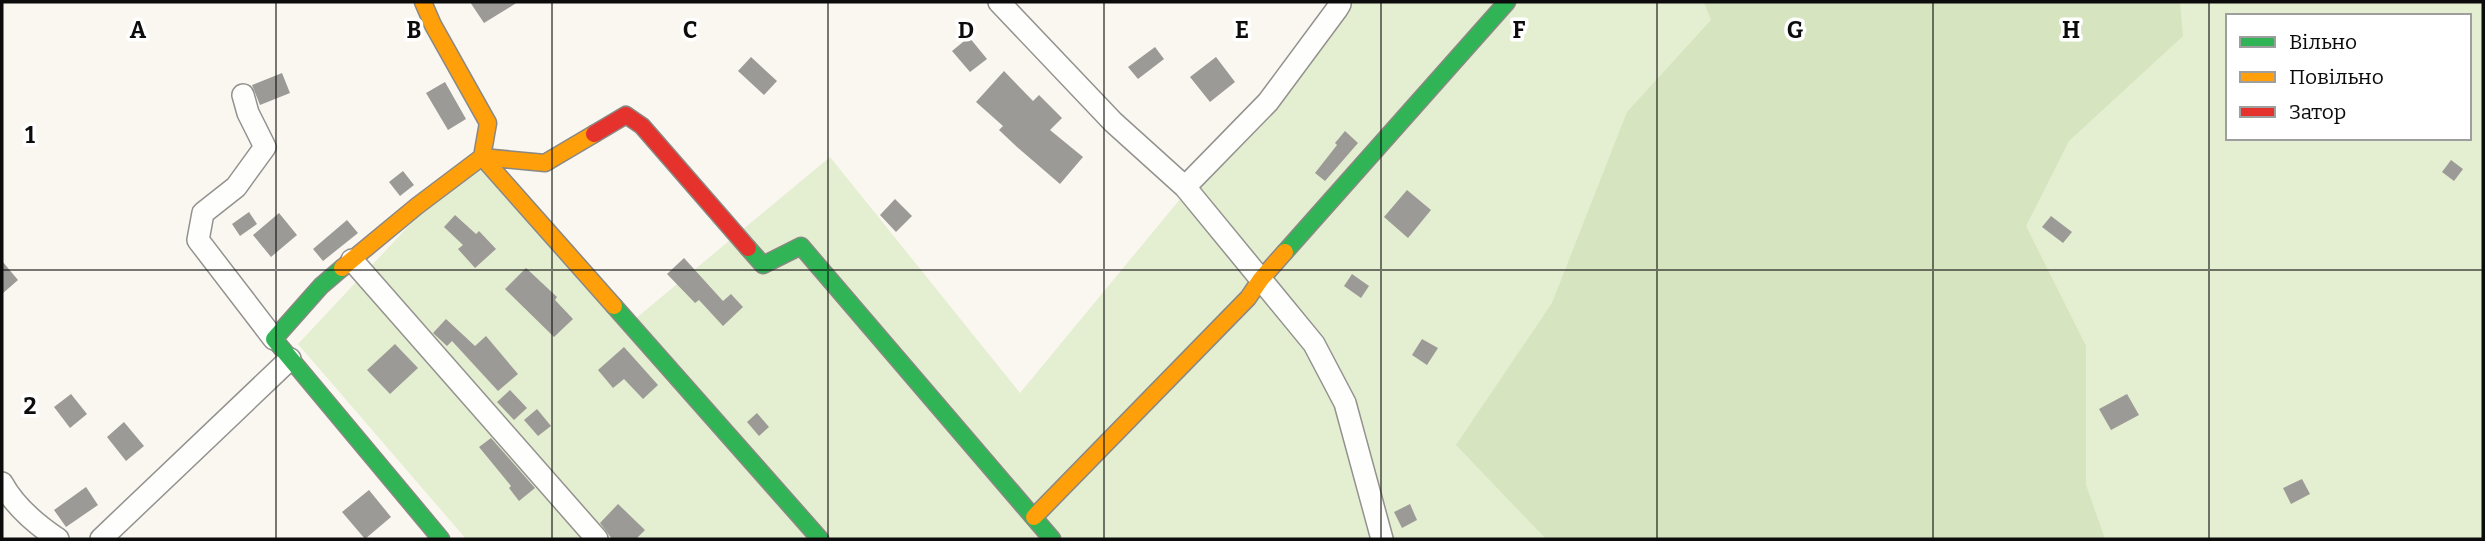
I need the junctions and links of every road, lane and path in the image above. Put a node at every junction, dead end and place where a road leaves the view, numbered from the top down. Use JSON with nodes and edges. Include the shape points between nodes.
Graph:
{"nodes":[{"id":1,"x":424,"y":2,"type":"edge"},
{"id":2,"x":999,"y":2,"type":"edge"},
{"id":3,"x":1338,"y":2,"type":"edge"},
{"id":4,"x":1507,"y":2,"type":"edge"},
{"id":5,"x":243,"y":95,"type":"dead end"},
{"id":6,"x":482,"y":157,"type":"junction"},
{"id":7,"x":1185,"y":187,"type":"junction"},
{"id":8,"x":352,"y":260,"type":"junction"},
{"id":9,"x":1261,"y":279,"type":"junction"},
{"id":10,"x":274,"y":339,"type":"junction"},
{"id":11,"x":290,"y":359,"type":"junction"},
{"id":12,"x":2,"y":483,"type":"edge"},
{"id":13,"x":1034,"y":517,"type":"junction"},
{"id":14,"x":58,"y":539,"type":"edge"},
{"id":15,"x":101,"y":539,"type":"edge"},
{"id":16,"x":442,"y":539,"type":"edge"},
{"id":17,"x":597,"y":539,"type":"edge"},
{"id":18,"x":820,"y":539,"type":"edge"},
{"id":19,"x":1052,"y":539,"type":"edge"},
{"id":20,"x":1382,"y":539,"type":"edge"}],
"edges":[{"from":1,"to":6,"type":"street","via":[[488,123]]},
{"from":2,"to":7,"type":"street","via":[[1113,122]]},
{"from":3,"to":7,"type":"street","via":[[1268,102]]},
{"from":4,"to":9,"type":"street"},
{"from":5,"to":10,"type":"street","via":[[265,147],[236,187],[203,213],[198,240]]},
{"from":6,"to":8,"type":"street"},
{"from":6,"to":13,"type":"street","via":[[545,163],[626,115],[642,127],[763,265],[801,246]]},
{"from":6,"to":18,"type":"street"},
{"from":7,"to":9,"type":"street"},
{"from":8,"to":10,"type":"street","via":[[321,286]]},
{"from":8,"to":17,"type":"street"},
{"from":9,"to":13,"type":"street","via":[[1248,298]]},
{"from":9,"to":20,"type":"street","via":[[1314,344],[1345,403]]},
{"from":10,"to":11,"type":"street"},
{"from":11,"to":15,"type":"street"},
{"from":11,"to":16,"type":"street"},
{"from":12,"to":14,"type":"street","via":[[7,493]]},
{"from":13,"to":19,"type":"street"}]}
